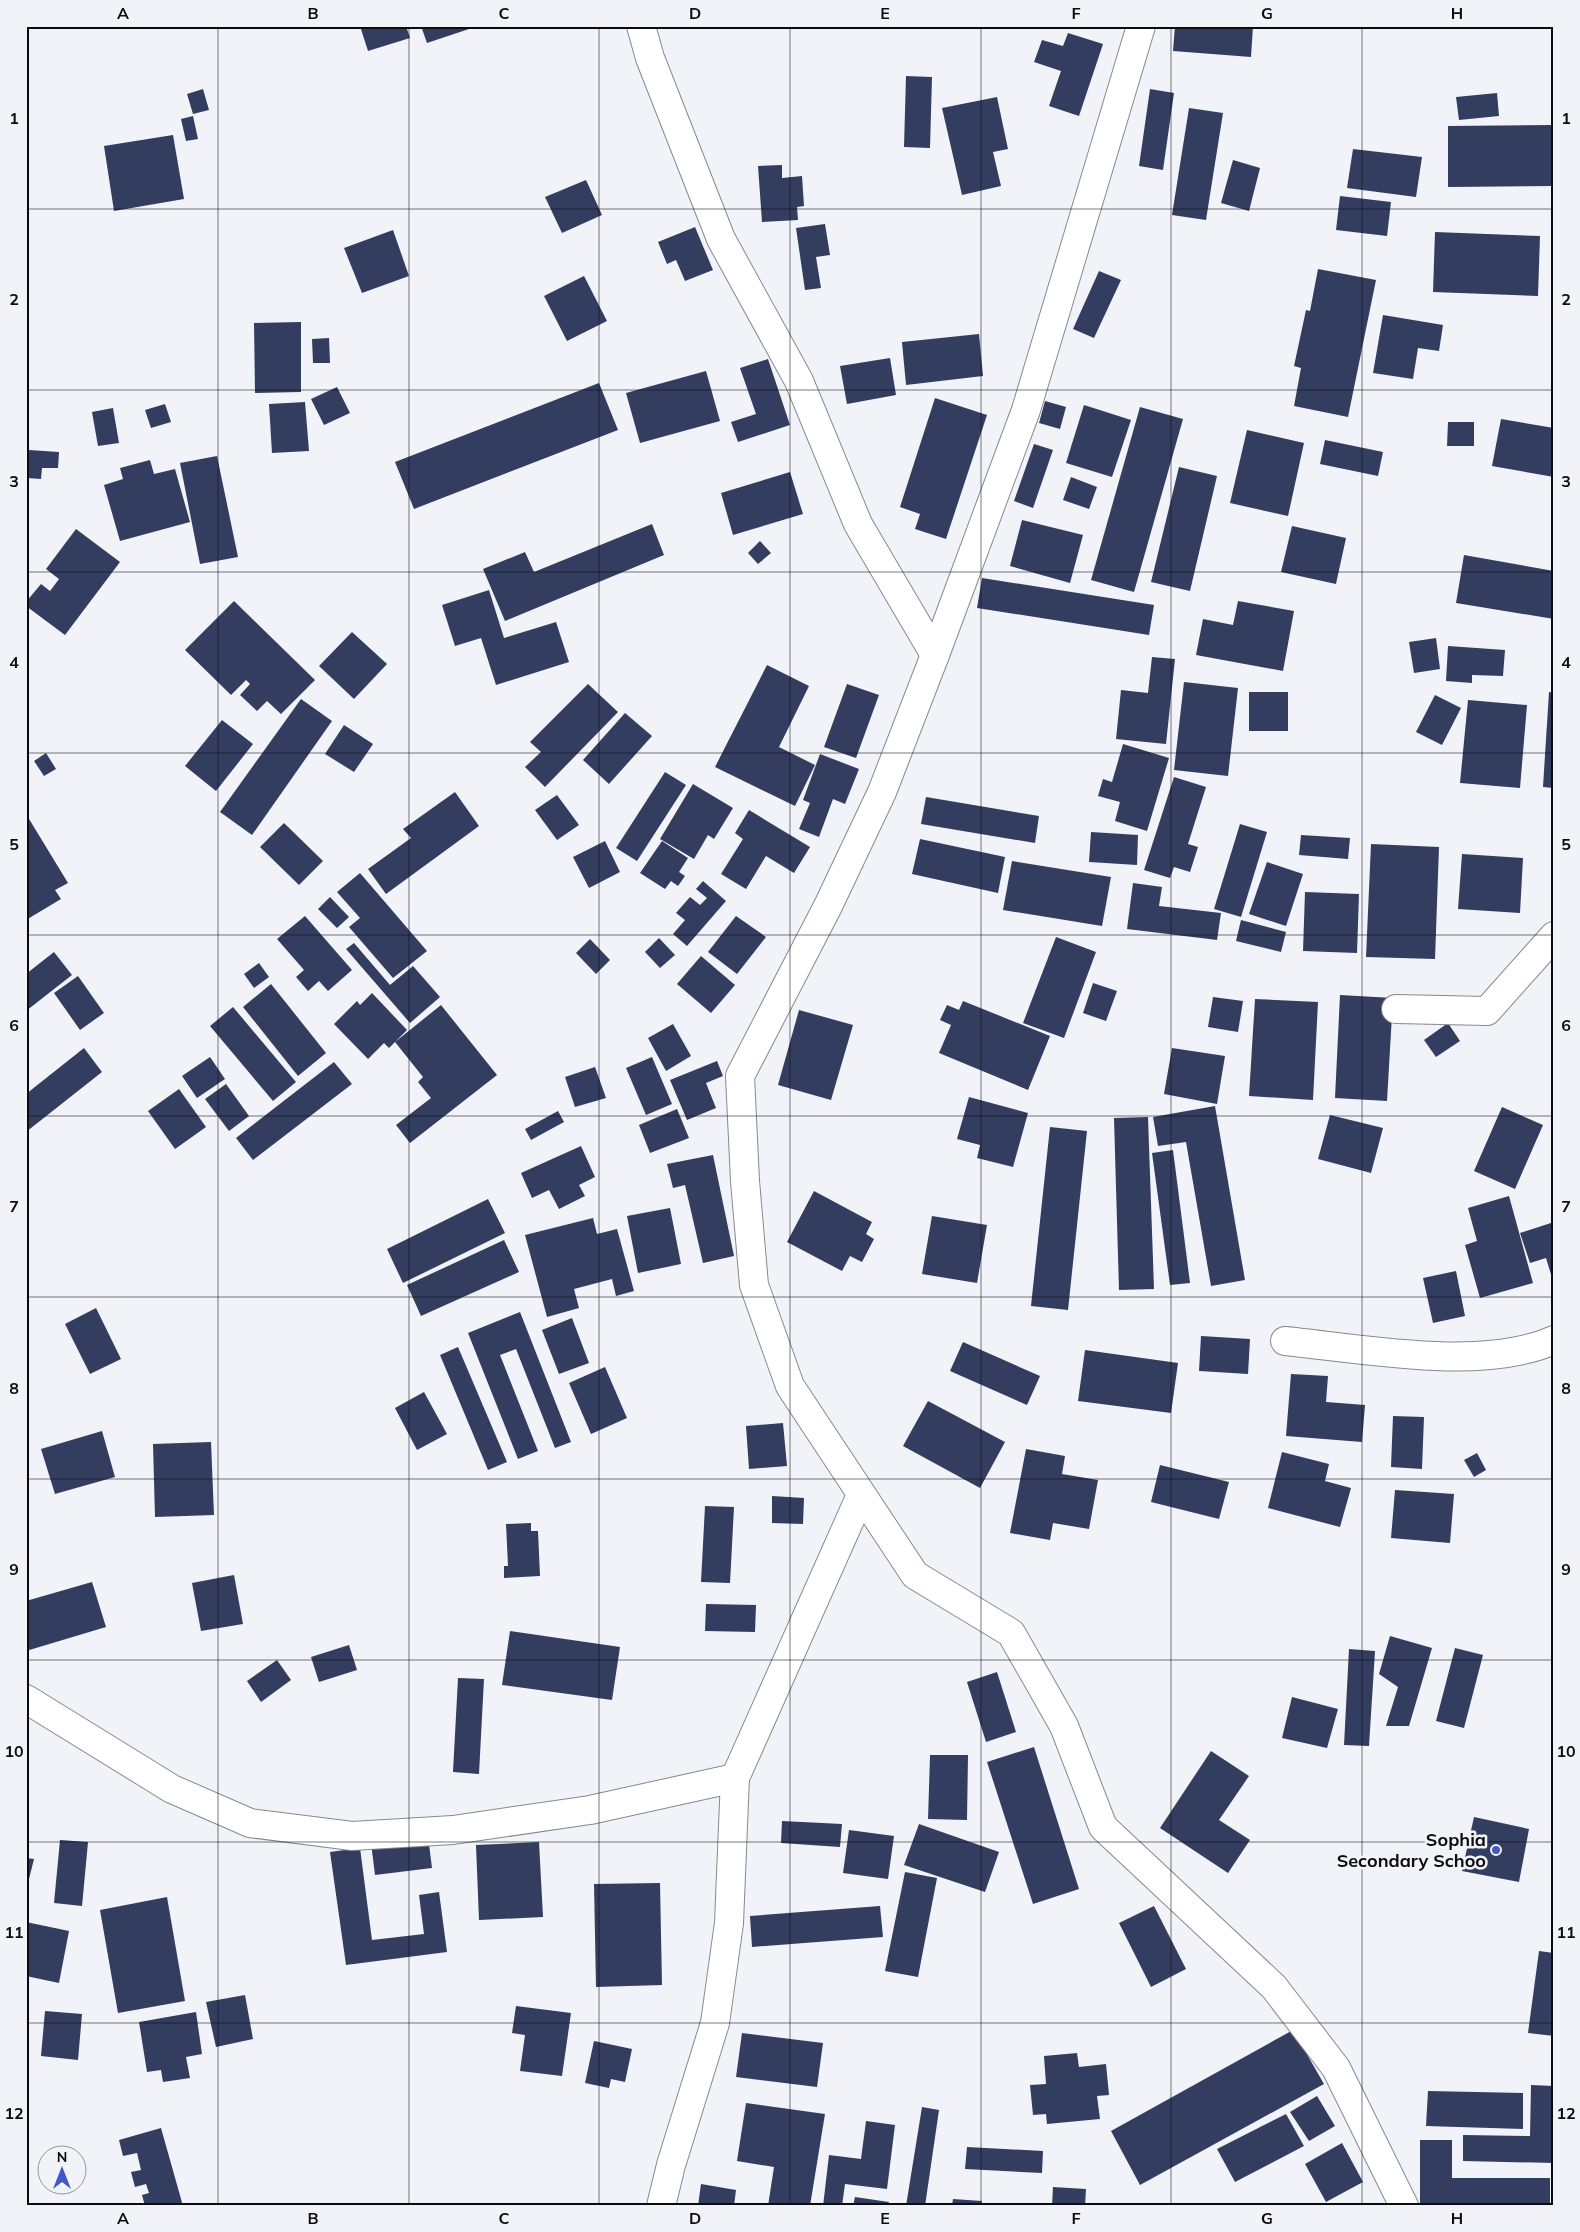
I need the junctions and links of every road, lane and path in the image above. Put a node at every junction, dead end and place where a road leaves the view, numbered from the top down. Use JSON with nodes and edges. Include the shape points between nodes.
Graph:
{"nodes":[{"id":1,"x":641,"y":26,"type":"edge"},
{"id":2,"x":1141,"y":26,"type":"edge"},
{"id":3,"x":936,"y":655,"type":"junction"},
{"id":4,"x":1554,"y":936,"type":"edge"},
{"id":5,"x":1396,"y":1009,"type":"dead end"},
{"id":6,"x":1554,"y":1340,"type":"edge"},
{"id":7,"x":1285,"y":1341,"type":"dead end"},
{"id":8,"x":861,"y":1495,"type":"junction"},
{"id":9,"x":26,"y":1699,"type":"edge"},
{"id":10,"x":735,"y":1778,"type":"junction"},
{"id":11,"x":661,"y":2206,"type":"edge"},
{"id":12,"x":1404,"y":2206,"type":"edge"}],
"edges":[{"from":1,"to":3,"type":"street","via":[[650,58],[720,239],[799,381],[858,524]]},
{"from":2,"to":3,"type":"street","via":[[1026,410]]},
{"from":3,"to":8,"type":"street","via":[[878,801],[740,1076],[754,1285],[790,1386]]},
{"from":4,"to":5,"type":"street","via":[[1487,1011]]},
{"from":6,"to":7,"type":"street","via":[[1489,1356],[1428,1356]]},
{"from":8,"to":10,"type":"street"},
{"from":8,"to":12,"type":"street","via":[[915,1575],[1011,1633],[1064,1726],[1103,1827],[1274,1987],[1336,2068]]},
{"from":9,"to":10,"type":"street","via":[[172,1789],[250,1822],[352,1836],[453,1830],[590,1810]]},
{"from":10,"to":11,"type":"street","via":[[728,1923],[715,2023]]}]}
